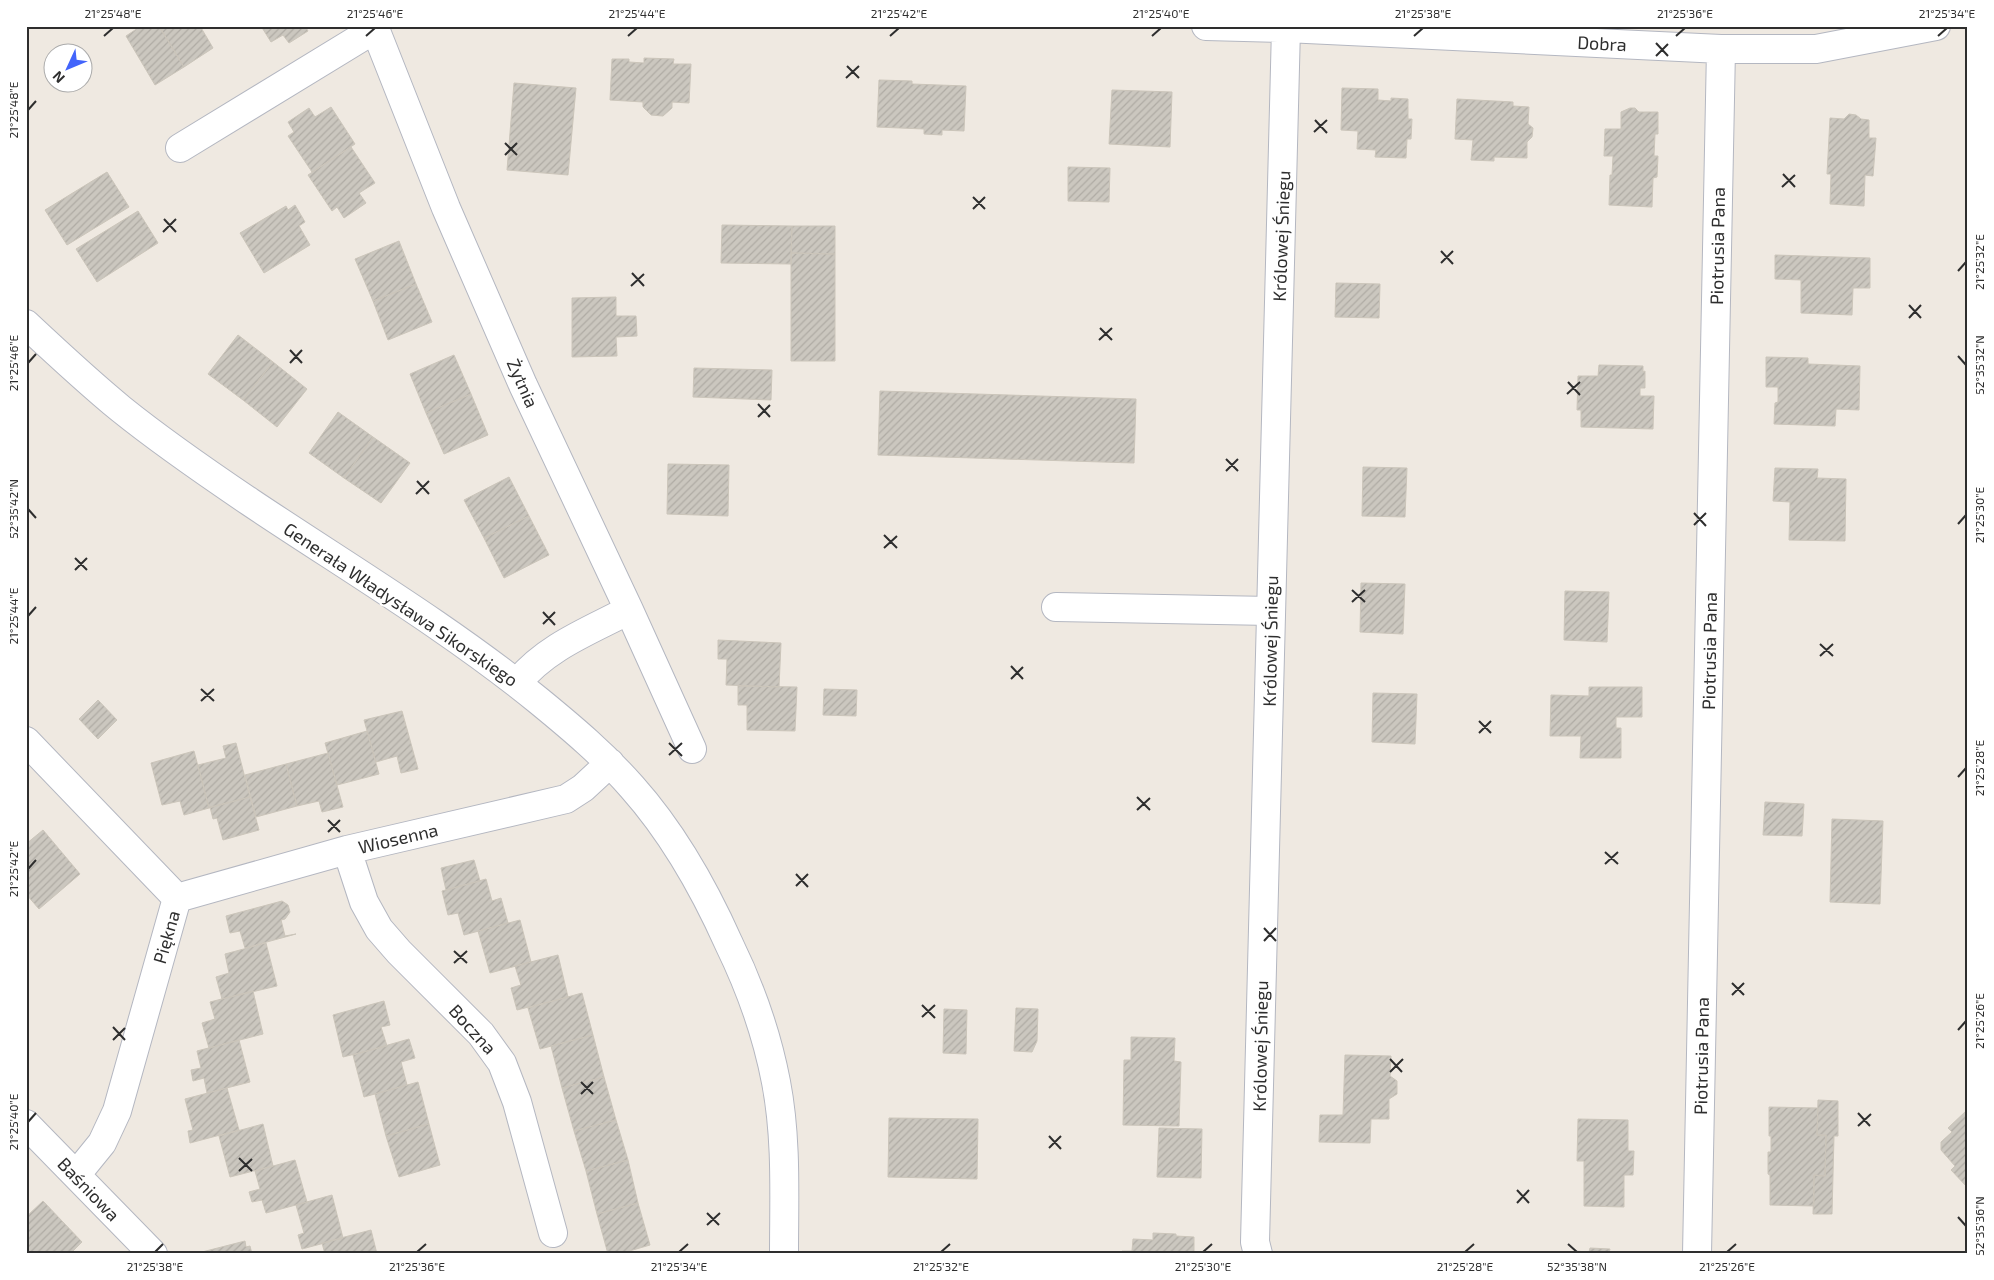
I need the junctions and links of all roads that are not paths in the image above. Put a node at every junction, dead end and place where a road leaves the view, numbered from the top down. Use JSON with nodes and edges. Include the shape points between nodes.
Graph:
{"nodes":[{"id":1,"x":1206,"y":26,"type":"edge"},
{"id":2,"x":1936,"y":26,"type":"edge"},
{"id":3,"x":375,"y":28,"type":"edge"},
{"id":4,"x":1286,"y":28,"type":"junction"},
{"id":5,"x":1721,"y":49,"type":"junction"},
{"id":6,"x":180,"y":148,"type":"dead end"},
{"id":7,"x":26,"y":324,"type":"edge"},
{"id":8,"x":1056,"y":607,"type":"dead end"},
{"id":9,"x":630,"y":610,"type":"junction"},
{"id":10,"x":1271,"y":611,"type":"junction"},
{"id":11,"x":517,"y":683,"type":"junction"},
{"id":12,"x":26,"y":741,"type":"edge"},
{"id":13,"x":692,"y":749,"type":"dead end"},
{"id":14,"x":610,"y":763,"type":"junction"},
{"id":15,"x":347,"y":850,"type":"junction"},
{"id":16,"x":177,"y":898,"type":"junction"},
{"id":17,"x":26,"y":1124,"type":"edge"},
{"id":18,"x":76,"y":1175,"type":"junction"},
{"id":19,"x":553,"y":1233,"type":"dead end"},
{"id":20,"x":153,"y":1254,"type":"edge"},
{"id":21,"x":784,"y":1254,"type":"edge"},
{"id":22,"x":1258,"y":1254,"type":"edge"},
{"id":23,"x":1697,"y":1254,"type":"edge"}],
"edges":[{"from":1,"to":4,"type":"street","name":"Dobra"},
{"from":2,"to":5,"type":"street","name":"Dobra","via":[[1816,49]]},
{"from":3,"to":6,"type":"street"},
{"from":3,"to":9,"type":"street","name":"Żytnia","via":[[446,208],[515,367]]},
{"from":4,"to":5,"type":"street","name":"Dobra"},
{"from":4,"to":10,"type":"street","name":"Królowej Śniegu"},
{"from":5,"to":23,"type":"street","name":"Piotrusia Pana"},
{"from":7,"to":11,"type":"street","name":"Generała Władysława Sikorskiego","via":[[145,427]]},
{"from":8,"to":10,"type":"street"},
{"from":9,"to":11,"type":"street","via":[[556,648],[534,664]]},
{"from":9,"to":13,"type":"street","name":"Żytnia"},
{"from":10,"to":22,"type":"street","name":"Królowej Śniegu","via":[[1255,1242]]},
{"from":11,"to":14,"type":"street","name":"Generała Władysława Sikorskiego"},
{"from":12,"to":16,"type":"street","name":"Piękna"},
{"from":14,"to":15,"type":"street","name":"Wiosenna","via":[[566,799]]},
{"from":14,"to":21,"type":"street","name":"Generała Władysława Sikorskiego","via":[[655,814],[673,840],[717,917],[746,980],[768,1048],[781,1115]]},
{"from":15,"to":16,"type":"street","name":"Wiosenna"},
{"from":15,"to":19,"type":"street","name":"Boczna","via":[[361,895],[379,929],[480,1034],[502,1063],[517,1102]]},
{"from":16,"to":18,"type":"street","name":"Piękna","via":[[117,1112],[102,1143]]},
{"from":17,"to":18,"type":"street","name":"Baśniowa"},
{"from":18,"to":20,"type":"street","name":"Baśniowa"}]}
